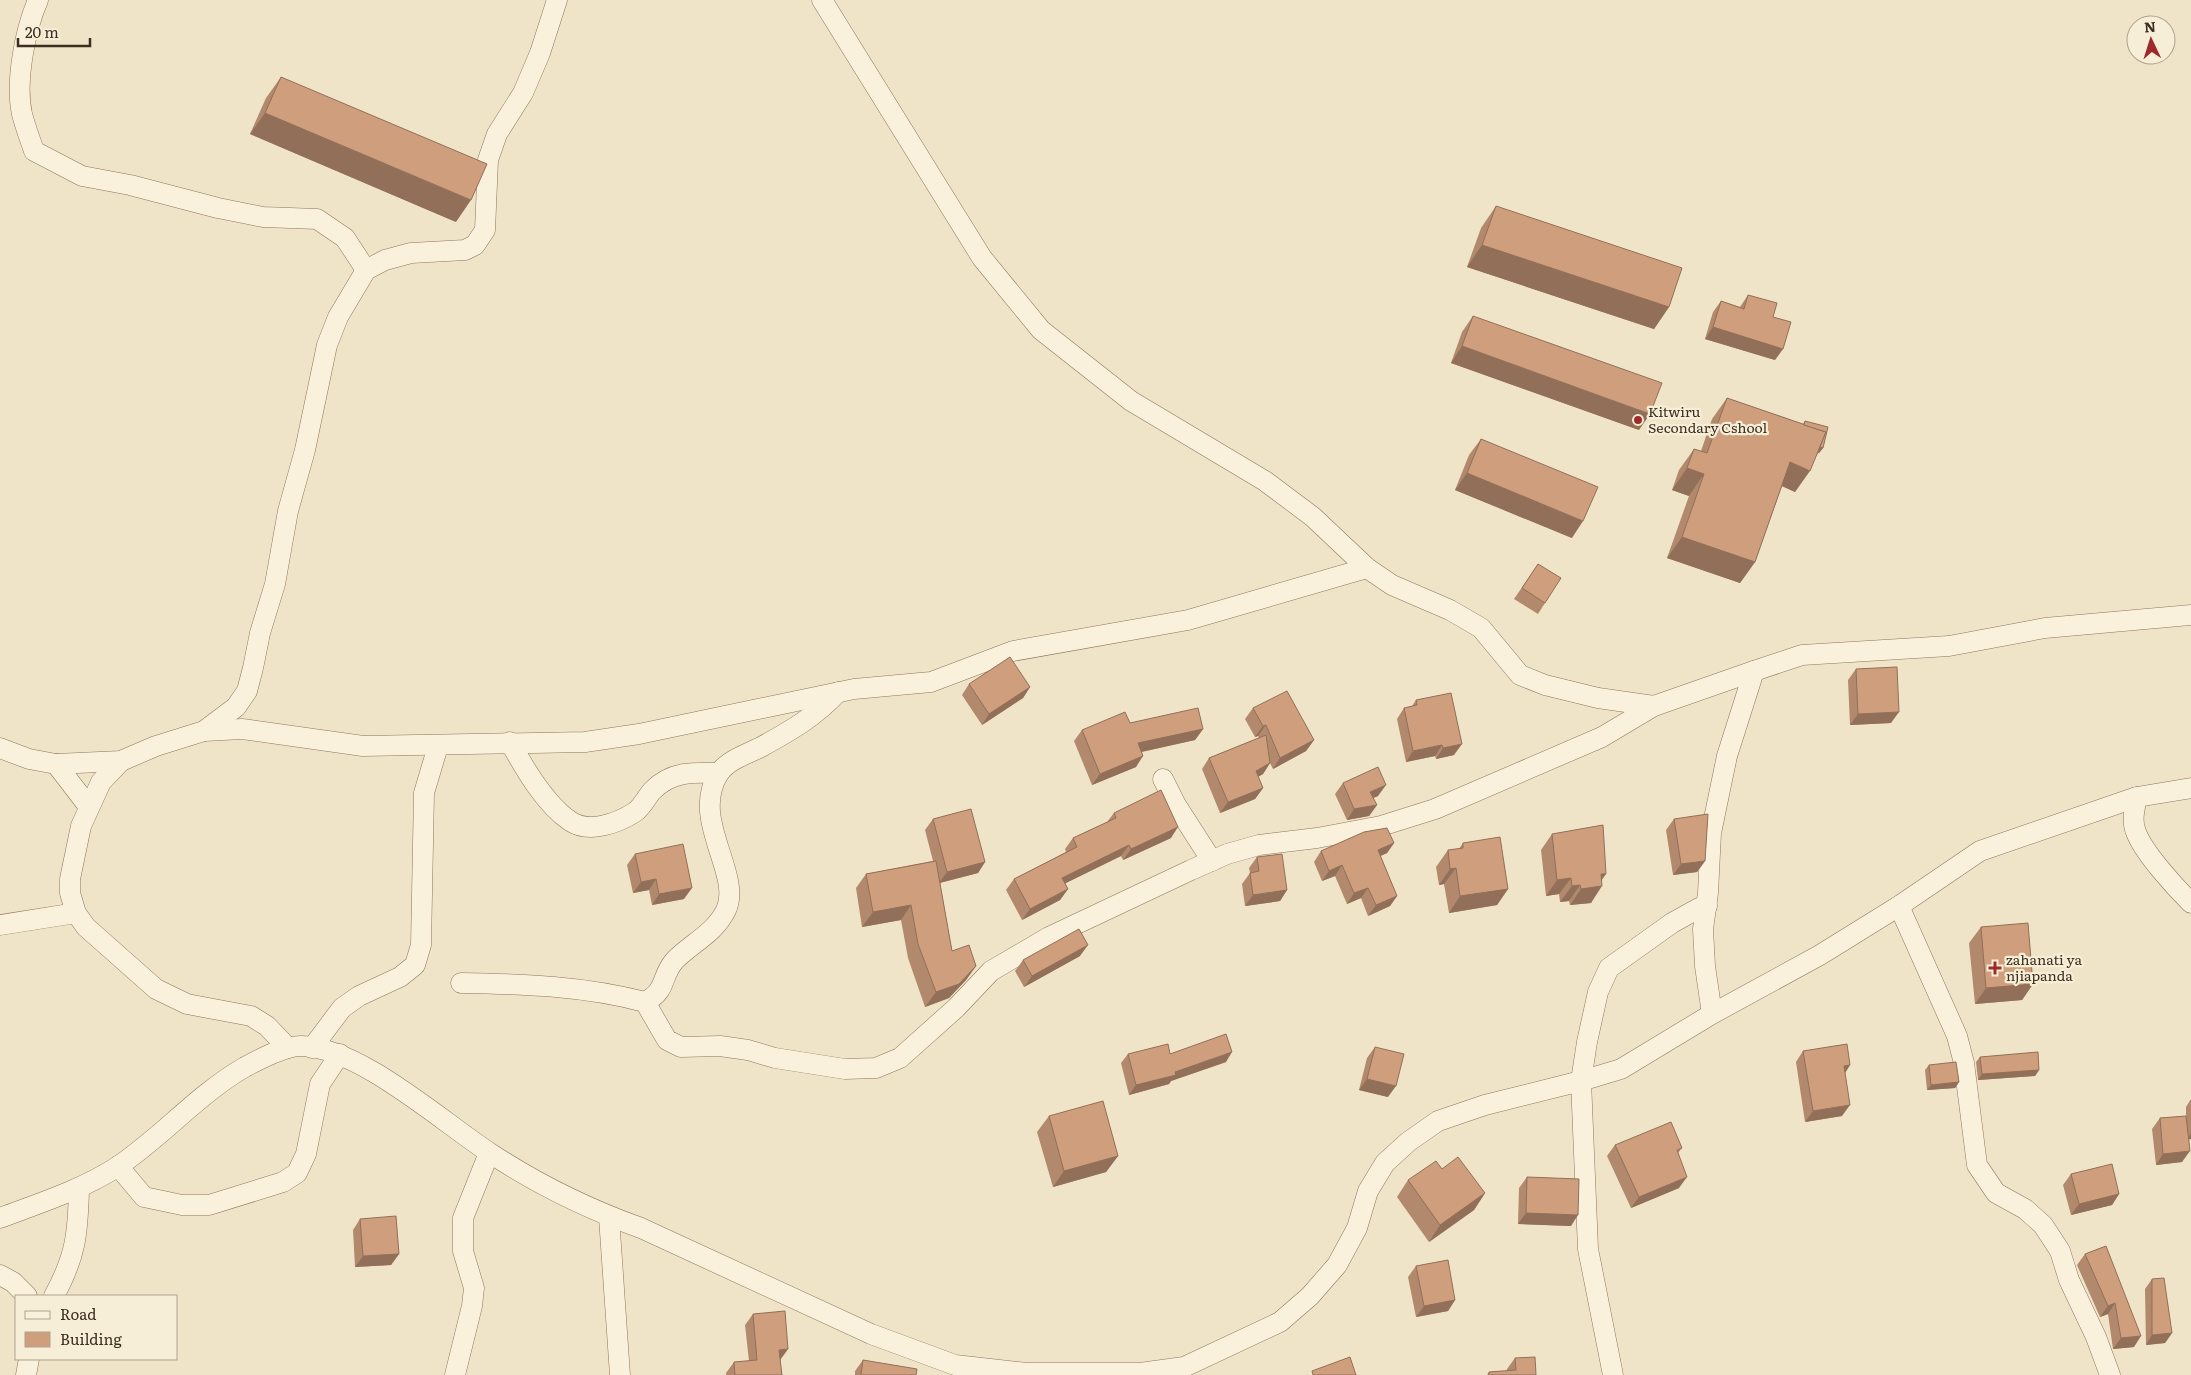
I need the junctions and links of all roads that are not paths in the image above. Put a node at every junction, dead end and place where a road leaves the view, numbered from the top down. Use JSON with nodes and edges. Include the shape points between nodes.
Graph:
{"nodes":[{"id":1,"x":38,"y":0,"type":"edge"},
{"id":2,"x":557,"y":0,"type":"edge"},
{"id":3,"x":822,"y":0,"type":"edge"},
{"id":4,"x":366,"y":270,"type":"junction"},
{"id":5,"x":1367,"y":568,"type":"junction"},
{"id":6,"x":2191,"y":615,"type":"edge"},
{"id":7,"x":1754,"y":671,"type":"junction"},
{"id":8,"x":838,"y":692,"type":"junction"},
{"id":9,"x":1654,"y":706,"type":"junction"},
{"id":10,"x":204,"y":731,"type":"junction"},
{"id":11,"x":510,"y":742,"type":"junction"},
{"id":12,"x":438,"y":746,"type":"junction"},
{"id":13,"x":0,"y":748,"type":"edge"},
{"id":14,"x":121,"y":760,"type":"junction"},
{"id":15,"x":56,"y":764,"type":"junction"},
{"id":16,"x":719,"y":773,"type":"junction"},
{"id":17,"x":1163,"y":779,"type":"dead end"},
{"id":18,"x":2191,"y":788,"type":"edge"},
{"id":19,"x":2137,"y":797,"type":"junction"},
{"id":20,"x":89,"y":808,"type":"junction"},
{"id":21,"x":1212,"y":861,"type":"junction"},
{"id":22,"x":2191,"y":903,"type":"edge"},
{"id":23,"x":1707,"y":906,"type":"junction"},
{"id":24,"x":1899,"y":906,"type":"junction"},
{"id":25,"x":76,"y":913,"type":"junction"},
{"id":26,"x":0,"y":925,"type":"edge"},
{"id":27,"x":461,"y":983,"type":"dead end"},
{"id":28,"x":645,"y":1002,"type":"junction"},
{"id":29,"x":1712,"y":1014,"type":"junction"},
{"id":30,"x":288,"y":1048,"type":"junction"},
{"id":31,"x":312,"y":1048,"type":"junction"},
{"id":32,"x":340,"y":1054,"type":"junction"},
{"id":33,"x":1581,"y":1081,"type":"junction"},
{"id":34,"x":489,"y":1152,"type":"junction"},
{"id":35,"x":118,"y":1166,"type":"junction"},
{"id":36,"x":79,"y":1188,"type":"junction"},
{"id":37,"x":609,"y":1217,"type":"junction"},
{"id":38,"x":0,"y":1218,"type":"edge"},
{"id":39,"x":0,"y":1275,"type":"edge"},
{"id":40,"x":26,"y":1295,"type":"edge"},
{"id":41,"x":54,"y":1295,"type":"edge"},
{"id":42,"x":29,"y":1360,"type":"edge"},
{"id":43,"x":955,"y":1370,"type":"edge"},
{"id":44,"x":1186,"y":1371,"type":"edge"},
{"id":45,"x":26,"y":1375,"type":"edge"},
{"id":46,"x":455,"y":1375,"type":"edge"},
{"id":47,"x":620,"y":1375,"type":"edge"},
{"id":48,"x":1613,"y":1375,"type":"edge"},
{"id":49,"x":2110,"y":1375,"type":"edge"}],
"edges":[{"from":1,"to":4,"type":"street","via":[[30,18],[21,73],[22,114],[34,151],[82,176],[130,184],[263,217],[318,219],[345,238]]},
{"from":2,"to":4,"type":"street","via":[[526,85],[497,134],[488,160],[485,230],[481,238],[465,250],[411,254],[385,260]]},
{"from":3,"to":5,"type":"street","via":[[982,258],[1041,330],[1130,401],[1265,482],[1297,505]]},
{"from":4,"to":10,"type":"street","via":[[338,317],[328,345],[288,511],[275,584],[247,691],[236,707]]},
{"from":5,"to":8,"type":"street","via":[[1188,620],[1014,651],[931,682]]},
{"from":5,"to":9,"type":"street","via":[[1392,586],[1450,610],[1481,628],[1520,675],[1545,685],[1598,698]]},
{"from":6,"to":7,"type":"street","via":[[2045,628],[1950,646],[1802,655]]},
{"from":7,"to":9,"type":"street"},
{"from":7,"to":23,"type":"street","via":[[1727,756],[1711,833]]},
{"from":8,"to":11,"type":"street","via":[[639,734],[585,742]]},
{"from":8,"to":16,"type":"street","via":[[818,713],[734,760]]},
{"from":9,"to":21,"type":"street","via":[[1602,737],[1435,809],[1381,826],[1317,838],[1259,844]]},
{"from":10,"to":12,"type":"street","via":[[242,729],[363,746]]},
{"from":10,"to":14,"type":"street"},
{"from":11,"to":12,"type":"street"},
{"from":11,"to":16,"type":"street","via":[[526,772],[554,805],[571,822],[590,827],[614,823],[637,811],[666,779],[690,771]]},
{"from":12,"to":31,"type":"street","via":[[424,793],[421,946],[415,965],[400,977],[342,1008]]},
{"from":13,"to":15,"type":"street"},
{"from":14,"to":15,"type":"street"},
{"from":14,"to":20,"type":"street","via":[[101,782]]},
{"from":15,"to":20,"type":"street"},
{"from":16,"to":28,"type":"street","via":[[711,796],[710,815],[724,866],[728,904],[718,922],[671,966],[661,991]]},
{"from":17,"to":21,"type":"street"},
{"from":18,"to":19,"type":"street"},
{"from":19,"to":22,"type":"street","via":[[2133,814],[2136,832]]},
{"from":19,"to":24,"type":"street","via":[[1980,851]]},
{"from":20,"to":25,"type":"street","via":[[81,826],[70,879]]},
{"from":21,"to":28,"type":"street","via":[[1090,916],[991,971],[956,1008],[900,1058],[876,1068],[845,1069],[720,1046],[681,1047],[667,1040]]},
{"from":23,"to":29,"type":"street","via":[[1704,943]]},
{"from":23,"to":33,"type":"street","via":[[1672,923],[1609,968],[1598,992]]},
{"from":24,"to":29,"type":"street","via":[[1820,955]]},
{"from":24,"to":49,"type":"street","via":[[1957,1036],[1970,1102],[1977,1165],[1996,1193],[2025,1209],[2043,1225],[2060,1251]]},
{"from":25,"to":26,"type":"street"},
{"from":25,"to":30,"type":"street","via":[[86,927],[156,989],[187,1004],[251,1016],[267,1026]]},
{"from":27,"to":28,"type":"street","via":[[556,986],[598,991]]},
{"from":29,"to":33,"type":"street","via":[[1620,1069]]},
{"from":30,"to":31,"type":"street"},
{"from":30,"to":35,"type":"street","via":[[218,1084]]},
{"from":31,"to":32,"type":"street"},
{"from":32,"to":34,"type":"street","via":[[394,1085]]},
{"from":32,"to":35,"type":"street","via":[[320,1084],[306,1154],[297,1173],[283,1182],[209,1205],[182,1205],[144,1197]]},
{"from":33,"to":44,"type":"street","via":[[1534,1091],[1438,1121],[1408,1142],[1385,1162],[1368,1191],[1358,1228],[1337,1265],[1310,1296],[1280,1322]]},
{"from":33,"to":48,"type":"street","via":[[1588,1248]]},
{"from":34,"to":37,"type":"street","via":[[532,1180]]},
{"from":34,"to":46,"type":"street","via":[[463,1218],[463,1250],[474,1288]]},
{"from":35,"to":36,"type":"street"},
{"from":36,"to":38,"type":"street"},
{"from":36,"to":41,"type":"street","via":[[78,1236]]},
{"from":37,"to":43,"type":"street","via":[[641,1228]]},
{"from":37,"to":47,"type":"street"},
{"from":39,"to":40,"type":"street"},
{"from":42,"to":45,"type":"street"},
{"from":43,"to":44,"type":"street","via":[[1027,1373]]}]}
